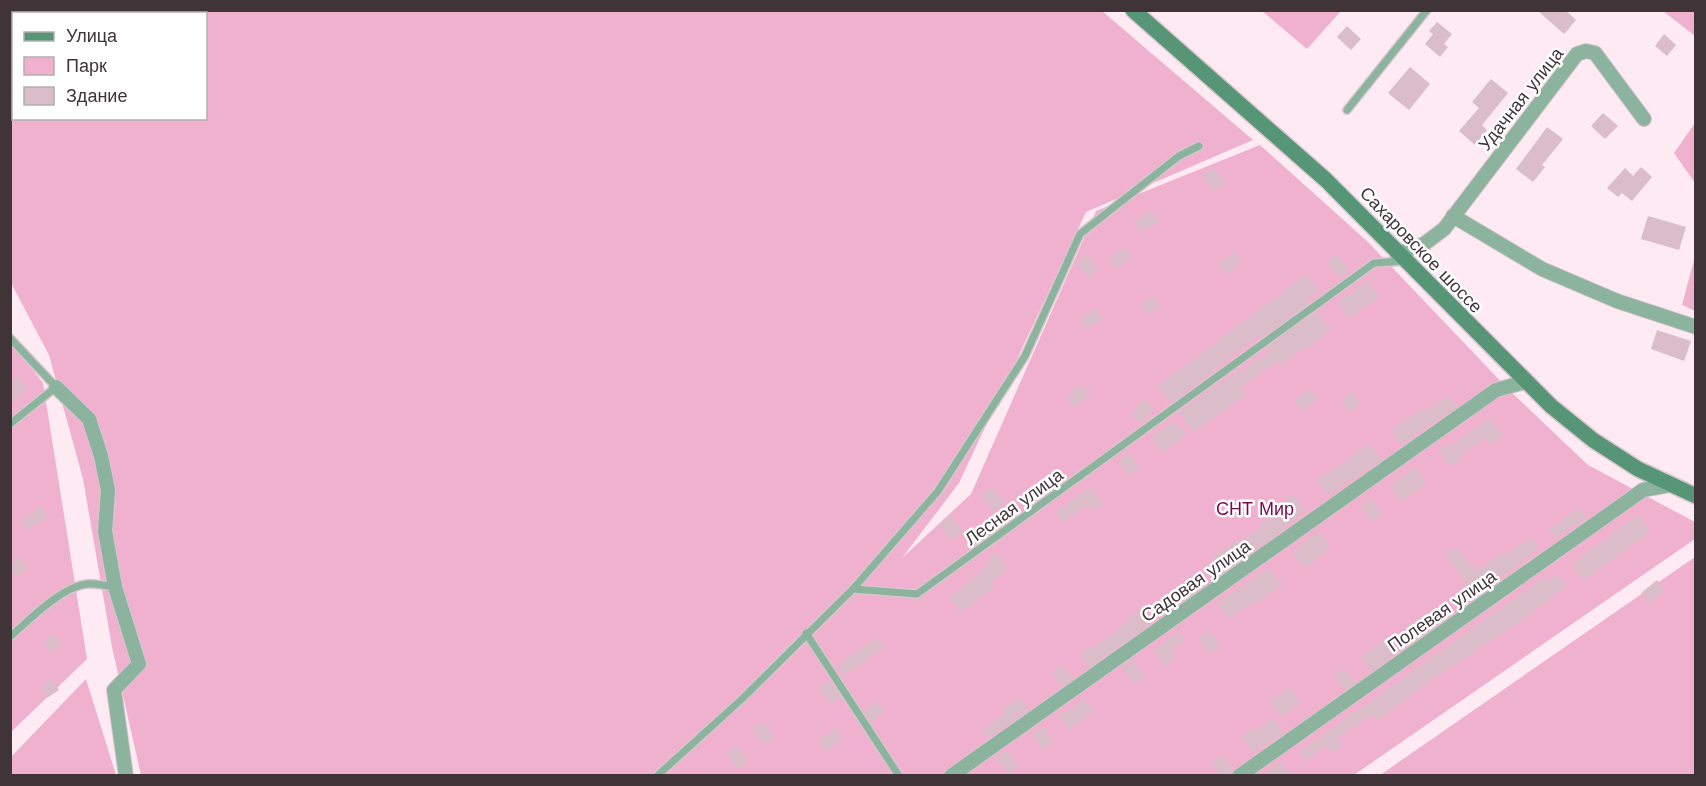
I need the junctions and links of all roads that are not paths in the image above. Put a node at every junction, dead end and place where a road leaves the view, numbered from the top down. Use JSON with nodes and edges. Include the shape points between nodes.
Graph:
{"nodes":[{"id":1,"x":1132,"y":10,"type":"edge"},
{"id":2,"x":1428,"y":10,"type":"edge"},
{"id":3,"x":1347,"y":110,"type":"dead end"},
{"id":4,"x":1644,"y":119,"type":"dead end"},
{"id":5,"x":1199,"y":146,"type":"dead end"},
{"id":6,"x":1453,"y":216,"type":"junction"},
{"id":7,"x":1401,"y":257,"type":"junction"},
{"id":8,"x":1695,"y":327,"type":"edge"},
{"id":9,"x":10,"y":338,"type":"edge"},
{"id":10,"x":1525,"y":382,"type":"junction"},
{"id":11,"x":56,"y":387,"type":"junction"},
{"id":12,"x":10,"y":424,"type":"edge"},
{"id":13,"x":1670,"y":485,"type":"junction"},
{"id":14,"x":1695,"y":496,"type":"edge"},
{"id":15,"x":115,"y":587,"type":"junction"},
{"id":16,"x":853,"y":589,"type":"junction"},
{"id":17,"x":806,"y":633,"type":"junction"},
{"id":18,"x":10,"y":637,"type":"edge"},
{"id":19,"x":126,"y":776,"type":"edge"},
{"id":20,"x":657,"y":776,"type":"edge"},
{"id":21,"x":899,"y":776,"type":"edge"},
{"id":22,"x":951,"y":776,"type":"edge"},
{"id":23,"x":1239,"y":776,"type":"edge"}],
"edges":[{"from":1,"to":7,"type":"main road","name":"Сахаровское шоссе","via":[[1326,180]]},
{"from":2,"to":3,"type":"lane"},
{"from":4,"to":6,"type":"street","name":"Удачная улица","via":[[1594,53],[1577,54]]},
{"from":5,"to":16,"type":"lane","via":[[1179,156],[1080,234],[1024,356],[938,491]]},
{"from":6,"to":7,"type":"street","name":"Удачная улица","via":[[1438,235]]},
{"from":6,"to":8,"type":"street","via":[[1542,269],[1617,301]]},
{"from":7,"to":10,"type":"main road","name":"Сахаровское шоссе"},
{"from":7,"to":16,"type":"lane","name":"Лесная улица","via":[[1374,263],[917,594]]},
{"from":9,"to":11,"type":"lane"},
{"from":10,"to":13,"type":"main road","name":"Сахаровское шоссе","via":[[1593,440]]},
{"from":10,"to":22,"type":"street","name":"Садовая улица","via":[[1496,390]]},
{"from":11,"to":12,"type":"lane"},
{"from":11,"to":15,"type":"street","via":[[89,419],[101,456],[108,490],[105,531]]},
{"from":13,"to":14,"type":"main road","name":"Сахаровское шоссе"},
{"from":13,"to":23,"type":"street","name":"Полевая улица","via":[[1643,490]]},
{"from":15,"to":18,"type":"lane","via":[[86,584],[65,593]]},
{"from":15,"to":19,"type":"street","via":[[139,664],[114,690]]},
{"from":16,"to":17,"type":"lane"},
{"from":17,"to":20,"type":"lane","via":[[743,698]]},
{"from":17,"to":21,"type":"lane"}]}
